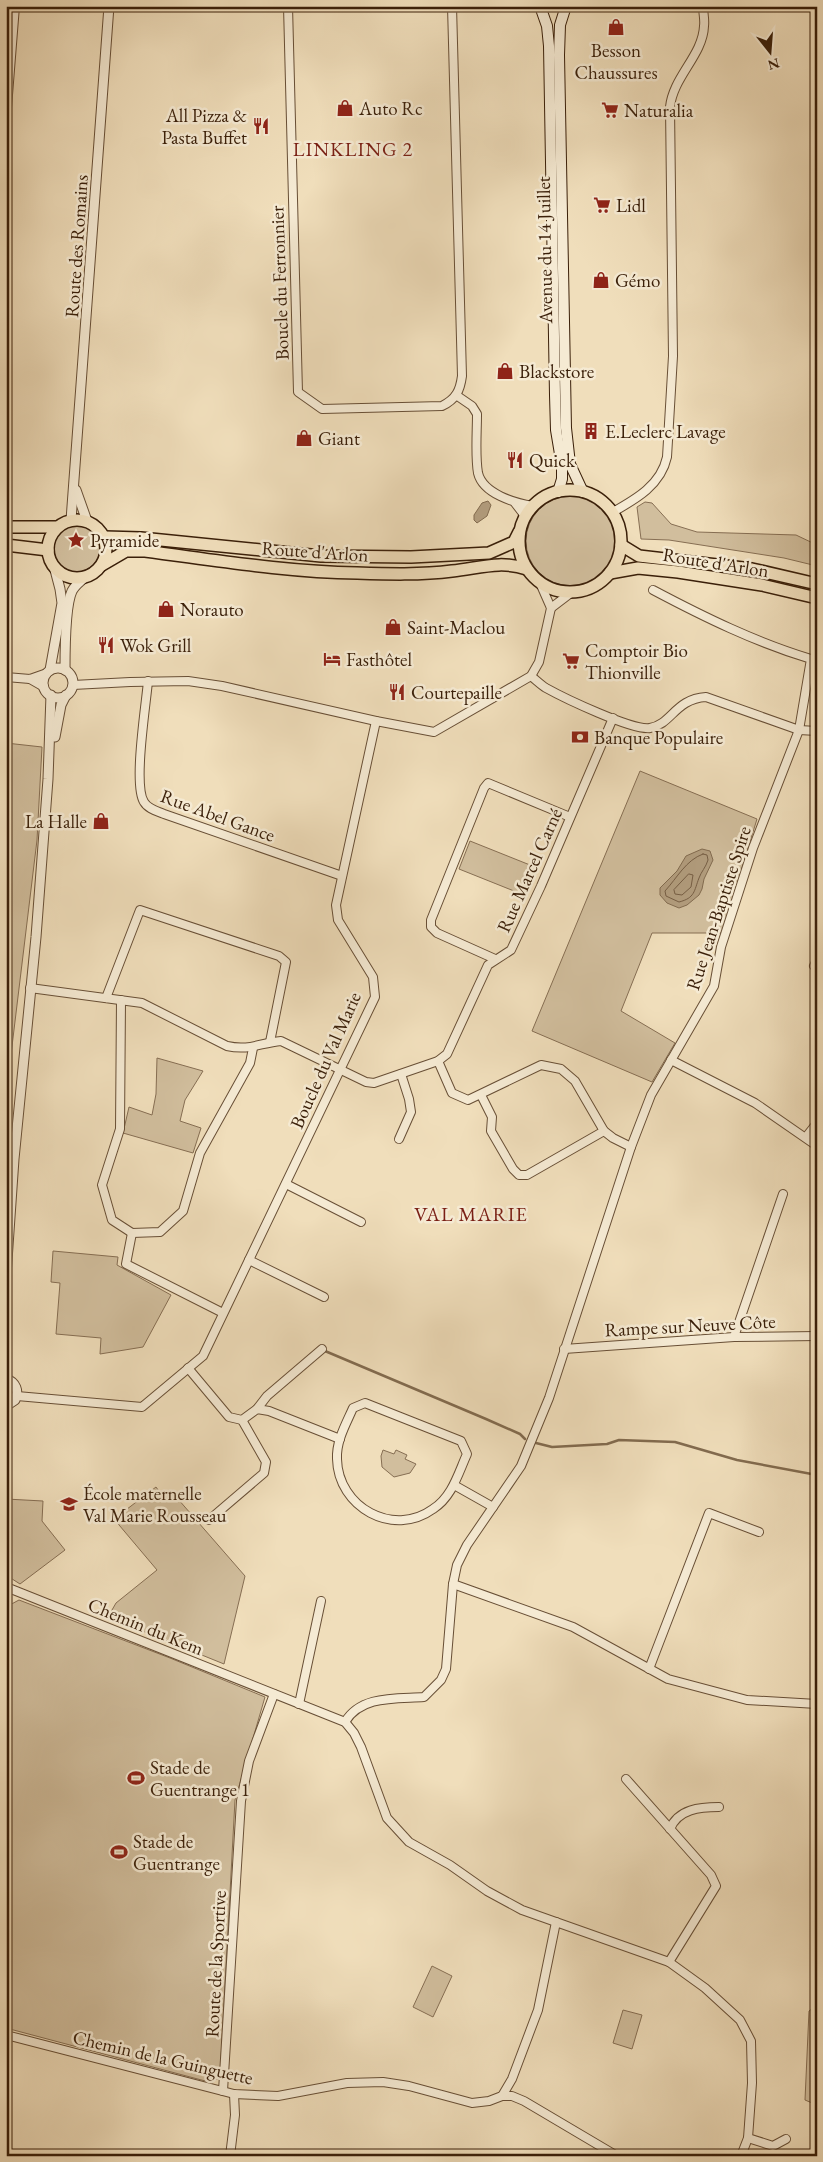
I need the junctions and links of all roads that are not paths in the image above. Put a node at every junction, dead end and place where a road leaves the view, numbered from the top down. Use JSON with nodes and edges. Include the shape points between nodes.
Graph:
{"nodes":[{"id":1,"x":15,"y":6,"type":"edge"},
{"id":2,"x":109,"y":6,"type":"edge"},
{"id":3,"x":288,"y":6,"type":"edge"},
{"id":4,"x":452,"y":6,"type":"edge"},
{"id":5,"x":542,"y":6,"type":"edge"},
{"id":6,"x":558,"y":6,"type":"edge"},
{"id":7,"x":566,"y":6,"type":"edge"},
{"id":8,"x":703,"y":6,"type":"edge"},
{"id":9,"x":9,"y":39,"type":"edge"},
{"id":10,"x":6,"y":120,"type":"edge"},
{"id":11,"x":456,"y":395,"type":"junction"},
{"id":12,"x":75,"y":487,"type":"junction"},
{"id":13,"x":558,"y":492,"type":"junction"},
{"id":14,"x":583,"y":492,"type":"junction"},
{"id":15,"x":516,"y":503,"type":"junction"},
{"id":16,"x":532,"y":506,"type":"junction"},
{"id":17,"x":612,"y":512,"type":"junction"},
{"id":18,"x":525,"y":516,"type":"junction"},
{"id":19,"x":71,"y":520,"type":"junction"},
{"id":20,"x":87,"y":520,"type":"junction"},
{"id":21,"x":6,"y":527,"type":"edge"},
{"id":22,"x":57,"y":527,"type":"junction"},
{"id":23,"x":519,"y":532,"type":"junction"},
{"id":24,"x":105,"y":537,"type":"junction"},
{"id":25,"x":6,"y":545,"type":"edge"},
{"id":26,"x":621,"y":545,"type":"junction"},
{"id":27,"x":48,"y":550,"type":"junction"},
{"id":28,"x":102,"y":564,"type":"junction"},
{"id":29,"x":54,"y":566,"type":"junction"},
{"id":30,"x":527,"y":569,"type":"junction"},
{"id":31,"x":610,"y":573,"type":"junction"},
{"id":32,"x":86,"y":577,"type":"junction"},
{"id":33,"x":540,"y":583,"type":"junction"},
{"id":34,"x":817,"y":584,"type":"edge"},
{"id":35,"x":653,"y":590,"type":"dead end"},
{"id":36,"x":572,"y":592,"type":"junction"},
{"id":37,"x":817,"y":598,"type":"edge"},
{"id":38,"x":551,"y":608,"type":"junction"},
{"id":39,"x":65,"y":670,"type":"junction"},
{"id":40,"x":49,"y":671,"type":"junction"},
{"id":41,"x":531,"y":676,"type":"junction"},
{"id":42,"x":6,"y":677,"type":"edge"},
{"id":43,"x":30,"y":679,"type":"junction"},
{"id":44,"x":148,"y":681,"type":"junction"},
{"id":45,"x":73,"y":685,"type":"junction"},
{"id":46,"x":44,"y":688,"type":"junction"},
{"id":47,"x":51,"y":695,"type":"junction"},
{"id":48,"x":66,"y":695,"type":"junction"},
{"id":49,"x":613,"y":718,"type":"junction"},
{"id":50,"x":376,"y":722,"type":"junction"},
{"id":51,"x":799,"y":730,"type":"junction"},
{"id":52,"x":817,"y":731,"type":"edge"},
{"id":53,"x":48,"y":779,"type":"junction"},
{"id":54,"x":570,"y":817,"type":"junction"},
{"id":55,"x":342,"y":876,"type":"junction"},
{"id":56,"x":495,"y":959,"type":"junction"},
{"id":57,"x":817,"y":960,"type":"edge"},
{"id":58,"x":817,"y":968,"type":"edge"},
{"id":59,"x":30,"y":988,"type":"junction"},
{"id":60,"x":106,"y":998,"type":"junction"},
{"id":61,"x":121,"y":1000,"type":"junction"},
{"id":62,"x":270,"y":1042,"type":"junction"},
{"id":63,"x":253,"y":1048,"type":"junction"},
{"id":64,"x":671,"y":1060,"type":"junction"},
{"id":65,"x":438,"y":1061,"type":"junction"},
{"id":66,"x":339,"y":1069,"type":"junction"},
{"id":67,"x":401,"y":1074,"type":"junction"},
{"id":68,"x":480,"y":1095,"type":"junction"},
{"id":69,"x":817,"y":1123,"type":"edge"},
{"id":70,"x":604,"y":1131,"type":"junction"},
{"id":71,"x":806,"y":1137,"type":"junction"},
{"id":72,"x":399,"y":1139,"type":"dead end"},
{"id":73,"x":817,"y":1146,"type":"edge"},
{"id":74,"x":631,"y":1147,"type":"junction"},
{"id":75,"x":286,"y":1184,"type":"junction"},
{"id":76,"x":783,"y":1194,"type":"dead end"},
{"id":77,"x":8,"y":1222,"type":"edge"},
{"id":78,"x":361,"y":1222,"type":"dead end"},
{"id":79,"x":132,"y":1233,"type":"junction"},
{"id":80,"x":249,"y":1260,"type":"junction"},
{"id":81,"x":6,"y":1275,"type":"edge"},
{"id":82,"x":324,"y":1297,"type":"dead end"},
{"id":83,"x":223,"y":1314,"type":"junction"},
{"id":84,"x":817,"y":1336,"type":"edge"},
{"id":85,"x":734,"y":1337,"type":"junction"},
{"id":86,"x":322,"y":1349,"type":"dead end"},
{"id":87,"x":564,"y":1350,"type":"junction"},
{"id":88,"x":188,"y":1368,"type":"junction"},
{"id":89,"x":6,"y":1379,"type":"edge"},
{"id":90,"x":17,"y":1396,"type":"junction"},
{"id":91,"x":6,"y":1406,"type":"edge"},
{"id":92,"x":257,"y":1409,"type":"junction"},
{"id":93,"x":242,"y":1420,"type":"junction"},
{"id":94,"x":340,"y":1439,"type":"junction"},
{"id":95,"x":454,"y":1485,"type":"junction"},
{"id":96,"x":493,"y":1507,"type":"junction"},
{"id":97,"x":209,"y":1520,"type":"dead end"},
{"id":98,"x":759,"y":1532,"type":"dead end"},
{"id":99,"x":453,"y":1584,"type":"junction"},
{"id":100,"x":6,"y":1588,"type":"edge"},
{"id":101,"x":321,"y":1601,"type":"dead end"},
{"id":102,"x":649,"y":1669,"type":"junction"},
{"id":103,"x":274,"y":1694,"type":"junction"},
{"id":104,"x":299,"y":1704,"type":"junction"},
{"id":105,"x":817,"y":1704,"type":"edge"},
{"id":106,"x":345,"y":1722,"type":"junction"},
{"id":107,"x":626,"y":1780,"type":"dead end"},
{"id":108,"x":718,"y":1807,"type":"dead end"},
{"id":109,"x":670,"y":1828,"type":"junction"},
{"id":110,"x":556,"y":1922,"type":"junction"},
{"id":111,"x":669,"y":1962,"type":"junction"},
{"id":112,"x":6,"y":2035,"type":"edge"},
{"id":113,"x":223,"y":2091,"type":"junction"},
{"id":114,"x":234,"y":2094,"type":"junction"},
{"id":115,"x":502,"y":2096,"type":"junction"},
{"id":116,"x":748,"y":2138,"type":"junction"},
{"id":117,"x":786,"y":2139,"type":"dead end"},
{"id":118,"x":230,"y":2156,"type":"edge"},
{"id":119,"x":617,"y":2156,"type":"edge"},
{"id":120,"x":741,"y":2156,"type":"edge"}],
"edges":[{"from":1,"to":9,"type":"street"},
{"from":2,"to":12,"type":"street","name":"Route des Romains"},
{"from":3,"to":11,"type":"street","name":"Boucle du Ferronnier","via":[[298,392],[322,409],[442,406]]},
{"from":4,"to":11,"type":"street","via":[[462,376]]},
{"from":5,"to":6,"type":"main road"},
{"from":5,"to":13,"type":"main road","name":"Avenue du 14 Juillet","via":[[549,46],[556,430],[562,479]]},
{"from":7,"to":14,"type":"main road","name":"Avenue du 14 Juillet","via":[[560,26],[558,55],[565,420],[570,464]]},
{"from":8,"to":17,"type":"street","via":[[704,28],[700,41],[671,93],[673,356],[667,457],[662,473],[649,488]]},
{"from":9,"to":10,"type":"street"},
{"from":11,"to":15,"type":"street","via":[[472,406],[477,414],[478,474],[485,486]]},
{"from":12,"to":19,"type":"street","name":"Route des Romains"},
{"from":12,"to":20,"type":"street","name":"Route des Romains"},
{"from":13,"to":14,"type":"main road"},
{"from":13,"to":16,"type":"main road","via":[[541,498]]},
{"from":14,"to":17,"type":"main road","via":[[602,501]]},
{"from":15,"to":16,"type":"street"},
{"from":15,"to":18,"type":"street"},
{"from":16,"to":18,"type":"main road"},
{"from":17,"to":26,"type":"main road","via":[[619,528]]},
{"from":18,"to":23,"type":"main road"},
{"from":19,"to":20,"type":"main road"},
{"from":19,"to":22,"type":"main road"},
{"from":20,"to":24,"type":"main road"},
{"from":21,"to":22,"type":"main road"},
{"from":22,"to":27,"type":"main road","via":[[48,542]]},
{"from":23,"to":24,"type":"main road","name":"Route d'Arlon","via":[[514,542],[489,553],[402,557],[321,556]]},
{"from":23,"to":30,"type":"main road","via":[[520,551]]},
{"from":24,"to":28,"type":"main road","via":[[107,546]]},
{"from":25,"to":27,"type":"main road"},
{"from":26,"to":31,"type":"main road","via":[[618,560]]},
{"from":26,"to":34,"type":"main road","name":"Route d'Arlon","via":[[639,556],[752,570]]},
{"from":27,"to":29,"type":"main road"},
{"from":28,"to":30,"type":"main road","name":"Route d'Arlon","via":[[126,552],[145,551],[294,570],[356,573],[451,571],[496,564]]},
{"from":28,"to":32,"type":"main road"},
{"from":29,"to":32,"type":"main road","via":[[62,574]]},
{"from":29,"to":40,"type":"street","via":[[62,603],[54,661]]},
{"from":30,"to":33,"type":"main road"},
{"from":31,"to":36,"type":"main road","via":[[592,587]]},
{"from":31,"to":37,"type":"main road","name":"Route d'Arlon","via":[[638,568],[678,572],[762,585]]},
{"from":32,"to":39,"type":"street","via":[[76,585],[69,604]]},
{"from":33,"to":36,"type":"main road","via":[[557,591]]},
{"from":33,"to":38,"type":"street"},
{"from":35,"to":51,"type":"street","name":"Rue Jean-Baptiste Spire","via":[[744,635],[811,659]]},
{"from":36,"to":38,"type":"street"},
{"from":38,"to":41,"type":"street","via":[[539,662]]},
{"from":39,"to":40,"type":"street","via":[[55,668]]},
{"from":39,"to":45,"type":"street","via":[[72,676]]},
{"from":40,"to":43,"type":"street"},
{"from":40,"to":46,"type":"street","via":[[43,682]]},
{"from":41,"to":49,"type":"street","via":[[544,687]]},
{"from":41,"to":50,"type":"street","via":[[434,732]]},
{"from":42,"to":43,"type":"street"},
{"from":43,"to":46,"type":"street"},
{"from":44,"to":45,"type":"street"},
{"from":44,"to":50,"type":"street","via":[[222,686]]},
{"from":44,"to":55,"type":"street","name":"Rue Abel Gance","via":[[139,782],[141,796],[148,807]]},
{"from":45,"to":48,"type":"street"},
{"from":46,"to":47,"type":"street"},
{"from":47,"to":48,"type":"street"},
{"from":47,"to":53,"type":"street"},
{"from":48,"to":53,"type":"street","via":[[57,723]]},
{"from":49,"to":51,"type":"street","via":[[650,728],[684,703],[706,697]]},
{"from":49,"to":54,"type":"street","name":"Rue Marcel Carné"},
{"from":50,"to":55,"type":"street","name":"Boucle du Val Marie"},
{"from":51,"to":52,"type":"street"},
{"from":51,"to":64,"type":"street","name":"Rue Jean-Baptiste Spire","via":[[735,901],[721,947],[714,986]]},
{"from":53,"to":59,"type":"street"},
{"from":54,"to":56,"type":"street","name":"Rue Marcel Carné","via":[[511,950]]},
{"from":54,"to":56,"type":"street","via":[[488,783],[484,788],[431,927]]},
{"from":55,"to":66,"type":"street","name":"Boucle du Val Marie","via":[[336,905],[338,920],[373,976],[374,997]]},
{"from":56,"to":65,"type":"street","name":"Rue Marcel Carné","via":[[488,965],[447,1054]]},
{"from":57,"to":58,"type":"street","via":[[814,966]]},
{"from":59,"to":60,"type":"street"},
{"from":59,"to":77,"type":"street"},
{"from":60,"to":61,"type":"street"},
{"from":60,"to":62,"type":"street","via":[[140,910],[280,956],[286,962]]},
{"from":61,"to":63,"type":"street","via":[[142,1003],[227,1046]]},
{"from":61,"to":79,"type":"street","via":[[120,1128],[102,1185],[112,1220]]},
{"from":62,"to":63,"type":"street"},
{"from":62,"to":66,"type":"street","via":[[281,1041]]},
{"from":63,"to":79,"type":"street","via":[[250,1063],[200,1153],[183,1211],[160,1232]]},
{"from":64,"to":71,"type":"street","via":[[756,1103]]},
{"from":64,"to":74,"type":"street","name":"Rue Jean-Baptiste Spire","via":[[651,1095]]},
{"from":65,"to":67,"type":"street"},
{"from":65,"to":68,"type":"street","via":[[452,1094],[468,1100]]},
{"from":66,"to":67,"type":"street","via":[[374,1083]]},
{"from":66,"to":75,"type":"street","name":"Boucle du Val Marie"},
{"from":67,"to":72,"type":"street","via":[[411,1112]]},
{"from":68,"to":70,"type":"street","via":[[541,1066],[561,1069],[575,1081]]},
{"from":68,"to":70,"type":"street","via":[[492,1117],[491,1131],[519,1175],[527,1175]]},
{"from":69,"to":71,"type":"street"},
{"from":70,"to":74,"type":"street"},
{"from":71,"to":73,"type":"street"},
{"from":74,"to":87,"type":"street","name":"Rue Jean-Baptiste Spire"},
{"from":75,"to":78,"type":"street"},
{"from":75,"to":80,"type":"street","name":"Boucle du Val Marie"},
{"from":76,"to":85,"type":"street"},
{"from":77,"to":81,"type":"street"},
{"from":79,"to":83,"type":"street","via":[[126,1264]]},
{"from":80,"to":82,"type":"street"},
{"from":80,"to":83,"type":"street","name":"Boucle du Val Marie"},
{"from":83,"to":88,"type":"street","name":"Boucle du Val Marie","via":[[202,1356]]},
{"from":84,"to":85,"type":"street","name":"Rampe sur Neuve Côte"},
{"from":85,"to":87,"type":"street","name":"Rampe sur Neuve Côte"},
{"from":86,"to":92,"type":"street","via":[[267,1396]]},
{"from":87,"to":96,"type":"street","name":"Rue Jean-Baptiste Spire","via":[[521,1466]]},
{"from":88,"to":90,"type":"street","name":"Boucle du Val Marie","via":[[142,1407]]},
{"from":88,"to":93,"type":"street","via":[[229,1417]]},
{"from":89,"to":90,"type":"street","via":[[15,1385]]},
{"from":90,"to":91,"type":"street"},
{"from":92,"to":93,"type":"street"},
{"from":92,"to":94,"type":"street"},
{"from":93,"to":97,"type":"street","via":[[266,1462],[264,1473]]},
{"from":94,"to":95,"type":"street","via":[[337,1459],[344,1488],[356,1504],[375,1515],[398,1520],[425,1514],[442,1503]]},
{"from":94,"to":95,"type":"street","via":[[352,1408],[365,1403],[414,1421],[461,1441],[466,1454]]},
{"from":95,"to":96,"type":"street"},
{"from":96,"to":99,"type":"street","name":"Rue Jean-Baptiste Spire","via":[[457,1565]]},
{"from":98,"to":102,"type":"street","via":[[709,1513]]},
{"from":99,"to":102,"type":"street","via":[[574,1627]]},
{"from":99,"to":106,"type":"street","name":"Rue Jean-Baptiste Spire","via":[[448,1656],[441,1680],[424,1697],[391,1698],[362,1704]]},
{"from":100,"to":103,"type":"street","name":"Chemin du Kem"},
{"from":101,"to":104,"type":"street"},
{"from":102,"to":105,"type":"street","via":[[668,1679],[747,1700]]},
{"from":103,"to":104,"type":"street","name":"Chemin du Kem"},
{"from":103,"to":113,"type":"street","name":"Route de la Sportive","via":[[250,1761],[241,1801]]},
{"from":104,"to":106,"type":"street","name":"Chemin du Kem"},
{"from":106,"to":110,"type":"street","via":[[361,1747],[387,1818],[409,1842],[487,1891],[522,1910]]},
{"from":107,"to":109,"type":"street"},
{"from":108,"to":109,"type":"street","via":[[690,1810],[673,1820]]},
{"from":109,"to":111,"type":"street","via":[[711,1875],[716,1886]]},
{"from":110,"to":111,"type":"street"},
{"from":110,"to":115,"type":"street","via":[[538,2010],[512,2079]]},
{"from":111,"to":116,"type":"street","via":[[705,1988],[740,2020],[751,2042]]},
{"from":112,"to":113,"type":"street","name":"Chemin de la Guinguette"},
{"from":113,"to":114,"type":"street","name":"Chemin de la Guinguette"},
{"from":114,"to":115,"type":"street","name":"Chemin de la Guinguette","via":[[278,2096],[347,2083],[383,2082],[472,2103]]},
{"from":114,"to":118,"type":"street"},
{"from":115,"to":119,"type":"street","via":[[524,2101]]},
{"from":116,"to":117,"type":"street","via":[[773,2146]]},
{"from":116,"to":120,"type":"street"}]}
